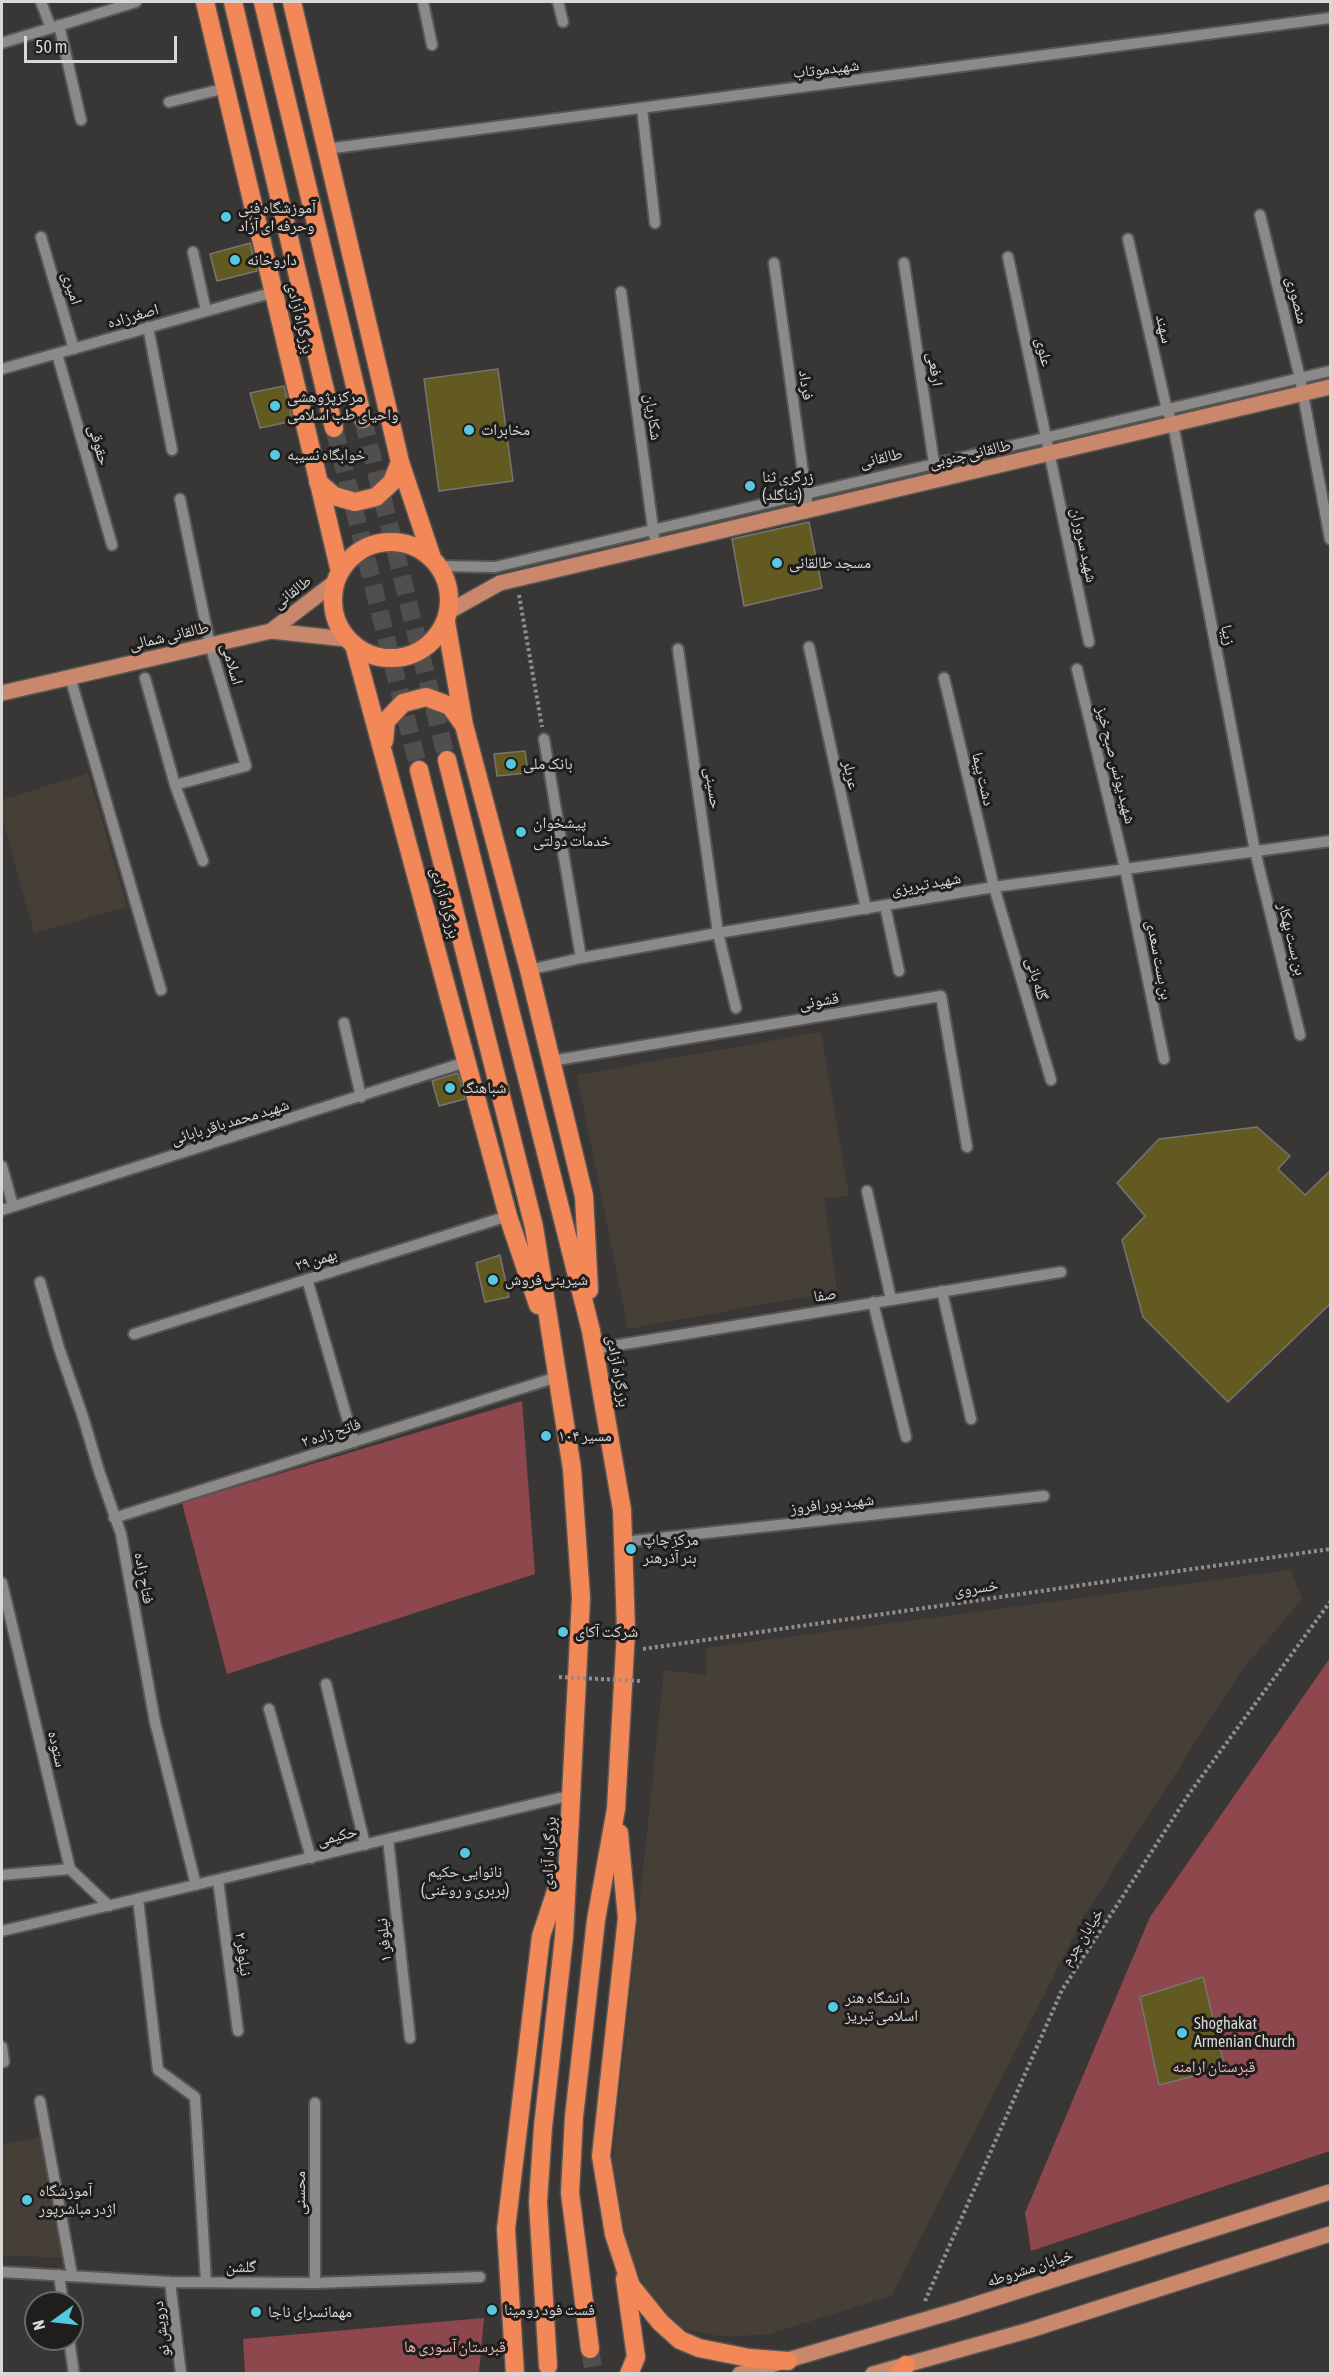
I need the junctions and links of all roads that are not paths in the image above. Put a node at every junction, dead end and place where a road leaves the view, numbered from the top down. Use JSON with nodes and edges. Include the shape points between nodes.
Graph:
{"nodes":[{"id":1,"x":41,"y":2,"type":"edge"},
{"id":2,"x":136,"y":2,"type":"edge"},
{"id":3,"x":206,"y":2,"type":"edge"},
{"id":4,"x":232,"y":2,"type":"edge"},
{"id":5,"x":263,"y":2,"type":"edge"},
{"id":6,"x":292,"y":2,"type":"edge"},
{"id":7,"x":423,"y":2,"type":"edge"},
{"id":8,"x":558,"y":2,"type":"edge"},
{"id":9,"x":1330,"y":18,"type":"edge"},
{"id":10,"x":563,"y":22,"type":"dead end"},
{"id":11,"x":55,"y":26,"type":"junction"},
{"id":12,"x":2,"y":43,"type":"edge"},
{"id":13,"x":432,"y":45,"type":"dead end"},
{"id":14,"x":226,"y":88,"type":"junction"},
{"id":15,"x":169,"y":102,"type":"dead end"},
{"id":16,"x":642,"y":108,"type":"junction"},
{"id":17,"x":81,"y":120,"type":"dead end"},
{"id":18,"x":326,"y":149,"type":"junction"},
{"id":19,"x":1260,"y":214,"type":"dead end"},
{"id":20,"x":656,"y":223,"type":"dead end"},
{"id":21,"x":41,"y":237,"type":"dead end"},
{"id":22,"x":1128,"y":239,"type":"dead end"},
{"id":23,"x":193,"y":252,"type":"dead end"},
{"id":24,"x":1008,"y":257,"type":"dead end"},
{"id":25,"x":774,"y":263,"type":"dead end"},
{"id":26,"x":904,"y":263,"type":"dead end"},
{"id":27,"x":274,"y":292,"type":"junction"},
{"id":28,"x":621,"y":292,"type":"dead end"},
{"id":29,"x":206,"y":311,"type":"junction"},
{"id":30,"x":148,"y":327,"type":"junction"},
{"id":31,"x":75,"y":349,"type":"junction"},
{"id":32,"x":57,"y":354,"type":"junction"},
{"id":33,"x":2,"y":369,"type":"edge"},
{"id":34,"x":1330,"y":371,"type":"edge"},
{"id":35,"x":1301,"y":386,"type":"junction"},
{"id":36,"x":1330,"y":387,"type":"edge"},
{"id":37,"x":1170,"y":417,"type":"junction"},
{"id":38,"x":363,"y":419,"type":"tunnel mouth"},
{"id":39,"x":334,"y":428,"type":"tunnel mouth"},
{"id":40,"x":1049,"y":446,"type":"junction"},
{"id":41,"x":172,"y":450,"type":"dead end"},
{"id":42,"x":400,"y":462,"type":"junction"},
{"id":43,"x":936,"y":472,"type":"junction"},
{"id":44,"x":318,"y":482,"type":"junction"},
{"id":45,"x":806,"y":494,"type":"junction"},
{"id":46,"x":180,"y":499,"type":"dead end"},
{"id":47,"x":809,"y":510,"type":"junction"},
{"id":48,"x":653,"y":529,"type":"junction"},
{"id":49,"x":1330,"y":539,"type":"edge"},
{"id":50,"x":111,"y":545,"type":"dead end"},
{"id":51,"x":656,"y":546,"type":"junction"},
{"id":52,"x":435,"y":562,"type":"junction"},
{"id":53,"x":338,"y":577,"type":"junction"},
{"id":54,"x":447,"y":617,"type":"junction"},
{"id":55,"x":271,"y":631,"type":"junction"},
{"id":56,"x":350,"y":642,"type":"junction"},
{"id":57,"x":1089,"y":642,"type":"dead end"},
{"id":58,"x":210,"y":645,"type":"junction"},
{"id":59,"x":809,"y":647,"type":"dead end"},
{"id":60,"x":678,"y":649,"type":"dead end"},
{"id":61,"x":1077,"y":669,"type":"dead end"},
{"id":62,"x":70,"y":677,"type":"junction"},
{"id":63,"x":145,"y":678,"type":"dead end"},
{"id":64,"x":944,"y":678,"type":"dead end"},
{"id":65,"x":2,"y":693,"type":"edge"},
{"id":66,"x":464,"y":725,"type":"junction"},
{"id":67,"x":544,"y":740,"type":"road end"},
{"id":68,"x":383,"y":746,"type":"junction"},
{"id":69,"x":447,"y":759,"type":"tunnel mouth"},
{"id":70,"x":419,"y":770,"type":"tunnel mouth"},
{"id":71,"x":175,"y":785,"type":"junction"},
{"id":72,"x":1330,"y":841,"type":"edge"},
{"id":73,"x":1255,"y":851,"type":"junction"},
{"id":74,"x":203,"y":861,"type":"dead end"},
{"id":75,"x":1125,"y":868,"type":"junction"},
{"id":76,"x":994,"y":887,"type":"junction"},
{"id":77,"x":885,"y":906,"type":"junction"},
{"id":78,"x":866,"y":909,"type":"junction"},
{"id":79,"x":718,"y":933,"type":"junction"},
{"id":80,"x":581,"y":958,"type":"junction"},
{"id":81,"x":529,"y":970,"type":"junction"},
{"id":82,"x":899,"y":971,"type":"dead end"},
{"id":83,"x":161,"y":990,"type":"dead end"},
{"id":84,"x":736,"y":1008,"type":"dead end"},
{"id":85,"x":344,"y":1023,"type":"dead end"},
{"id":86,"x":1300,"y":1035,"type":"dead end"},
{"id":87,"x":1164,"y":1059,"type":"dead end"},
{"id":88,"x":551,"y":1061,"type":"junction"},
{"id":89,"x":466,"y":1062,"type":"junction"},
{"id":90,"x":1051,"y":1080,"type":"dead end"},
{"id":91,"x":362,"y":1097,"type":"junction"},
{"id":92,"x":967,"y":1147,"type":"dead end"},
{"id":93,"x":2,"y":1166,"type":"edge"},
{"id":94,"x":867,"y":1191,"type":"dead end"},
{"id":95,"x":12,"y":1206,"type":"junction"},
{"id":96,"x":2,"y":1210,"type":"edge"},
{"id":97,"x":508,"y":1216,"type":"junction"},
{"id":98,"x":1061,"y":1272,"type":"dead end"},
{"id":99,"x":307,"y":1279,"type":"junction"},
{"id":100,"x":39,"y":1282,"type":"dead end"},
{"id":101,"x":942,"y":1291,"type":"junction"},
{"id":102,"x":891,"y":1299,"type":"junction"},
{"id":103,"x":873,"y":1302,"type":"junction"},
{"id":104,"x":134,"y":1334,"type":"dead end"},
{"id":105,"x":592,"y":1340,"type":"junction"},
{"id":106,"x":551,"y":1343,"type":"junction"},
{"id":107,"x":557,"y":1377,"type":"junction"},
{"id":108,"x":971,"y":1419,"type":"dead end"},
{"id":109,"x":906,"y":1437,"type":"dead end"},
{"id":110,"x":354,"y":1442,"type":"junction"},
{"id":111,"x":1044,"y":1496,"type":"dead end"},
{"id":112,"x":114,"y":1518,"type":"junction"},
{"id":113,"x":623,"y":1542,"type":"junction"},
{"id":114,"x":2,"y":1583,"type":"edge"},
{"id":115,"x":326,"y":1684,"type":"dead end"},
{"id":116,"x":269,"y":1709,"type":"dead end"},
{"id":117,"x":572,"y":1796,"type":"junction"},
{"id":118,"x":616,"y":1809,"type":"junction"},
{"id":119,"x":388,"y":1839,"type":"junction"},
{"id":120,"x":365,"y":1845,"type":"junction"},
{"id":121,"x":569,"y":1851,"type":"junction"},
{"id":122,"x":311,"y":1858,"type":"junction"},
{"id":123,"x":70,"y":1869,"type":"junction"},
{"id":124,"x":2,"y":1875,"type":"edge"},
{"id":125,"x":218,"y":1880,"type":"junction"},
{"id":126,"x":196,"y":1885,"type":"junction"},
{"id":127,"x":138,"y":1899,"type":"junction"},
{"id":128,"x":109,"y":1906,"type":"junction"},
{"id":129,"x":2,"y":1930,"type":"edge"},
{"id":130,"x":238,"y":2031,"type":"dead end"},
{"id":131,"x":411,"y":2038,"type":"dead end"},
{"id":132,"x":2,"y":2047,"type":"edge"},
{"id":133,"x":4,"y":2062,"type":"dead end"},
{"id":134,"x":40,"y":2101,"type":"dead end"},
{"id":135,"x":315,"y":2103,"type":"dead end"},
{"id":136,"x":1330,"y":2192,"type":"edge"},
{"id":137,"x":1330,"y":2234,"type":"edge"},
{"id":138,"x":624,"y":2263,"type":"junction"},
{"id":139,"x":2,"y":2272,"type":"edge"},
{"id":140,"x":59,"y":2275,"type":"junction"},
{"id":141,"x":72,"y":2275,"type":"junction"},
{"id":142,"x":480,"y":2277,"type":"dead end"},
{"id":143,"x":170,"y":2282,"type":"junction"},
{"id":144,"x":206,"y":2282,"type":"junction"},
{"id":145,"x":315,"y":2283,"type":"junction"},
{"id":146,"x":61,"y":2291,"type":"edge"},
{"id":147,"x":590,"y":2349,"type":"tunnel mouth"},
{"id":148,"x":71,"y":2351,"type":"edge"},
{"id":149,"x":788,"y":2361,"type":"junction"},
{"id":150,"x":514,"y":2366,"type":"edge"},
{"id":151,"x":548,"y":2366,"type":"dead end"},
{"id":152,"x":903,"y":2369,"type":"edge"},
{"id":153,"x":74,"y":2373,"type":"edge"},
{"id":154,"x":181,"y":2373,"type":"edge"},
{"id":155,"x":525,"y":2373,"type":"edge"},
{"id":156,"x":629,"y":2373,"type":"edge"},
{"id":157,"x":740,"y":2373,"type":"edge"},
{"id":158,"x":873,"y":2373,"type":"edge"}],
"edges":[{"from":1,"to":11,"type":"street"},
{"from":2,"to":11,"type":"street"},
{"from":3,"to":14,"type":"highway","name":"بزرگراه آزادی"},
{"from":4,"to":39,"type":"highway","name":"بزرگراه آزادی"},
{"from":5,"to":38,"type":"highway"},
{"from":6,"to":18,"type":"highway"},
{"from":7,"to":13,"type":"street"},
{"from":8,"to":10,"type":"street"},
{"from":9,"to":16,"type":"street","name":"شهیدموتاب"},
{"from":11,"to":12,"type":"street"},
{"from":11,"to":17,"type":"street"},
{"from":14,"to":15,"type":"street"},
{"from":14,"to":27,"type":"highway","name":"بزرگراه آزادی"},
{"from":16,"to":18,"type":"street","name":"شهیدموتاب"},
{"from":16,"to":20,"type":"street"},
{"from":18,"to":42,"type":"highway"},
{"from":19,"to":35,"type":"street","name":"منصوری"},
{"from":21,"to":31,"type":"street","name":"امیری"},
{"from":22,"to":37,"type":"street","name":"سهند"},
{"from":23,"to":29,"type":"street"},
{"from":24,"to":40,"type":"street","name":"علوی"},
{"from":25,"to":45,"type":"street","name":"فرداد"},
{"from":26,"to":43,"type":"street","name":"ارفعی"},
{"from":27,"to":29,"type":"street","name":"اصغرزاده"},
{"from":27,"to":44,"type":"highway","name":"بزرگراه آزادی"},
{"from":28,"to":48,"type":"street","name":"شکاریان"},
{"from":29,"to":30,"type":"street","name":"اصغرزاده"},
{"from":30,"to":31,"type":"street","name":"اصغرزاده"},
{"from":30,"to":41,"type":"street"},
{"from":31,"to":32,"type":"street","name":"اصغرزاده"},
{"from":32,"to":33,"type":"street","name":"اصغرزاده"},
{"from":32,"to":50,"type":"street","name":"حقوقی"},
{"from":34,"to":35,"type":"street"},
{"from":35,"to":36,"type":"main road","name":"طالقانی جنوبی"},
{"from":35,"to":37,"type":"main road","name":"طالقانی جنوبی"},
{"from":35,"to":49,"type":"street"},
{"from":37,"to":40,"type":"main road","name":"طالقانی جنوبی"},
{"from":37,"to":73,"type":"street","name":"زیبا"},
{"from":40,"to":43,"type":"main road","name":"طالقانی جنوبی"},
{"from":40,"to":57,"type":"street","name":"شهید سروران"},
{"from":42,"to":44,"type":"highway","via":[[392,482],[376,496],[355,502],[334,496]]},
{"from":42,"to":52,"type":"highway"},
{"from":43,"to":45,"type":"street","name":"طالقانی"},
{"from":43,"to":47,"type":"main road","name":"طالقانی جنوبی"},
{"from":44,"to":53,"type":"highway","name":"بزرگراه آزادی"},
{"from":45,"to":47,"type":"street","name":"فرداد"},
{"from":45,"to":48,"type":"street","name":"طالقانی"},
{"from":46,"to":58,"type":"street","name":"اسلامی"},
{"from":47,"to":51,"type":"main road","name":"طالقانی جنوبی"},
{"from":48,"to":51,"type":"street","name":"شکاریان"},
{"from":48,"to":52,"type":"street","name":"طالقانی","via":[[495,567]]},
{"from":51,"to":54,"type":"main road","name":"طالقانی جنوبی","via":[[500,583]]},
{"from":52,"to":53,"type":"highway","via":[[416,547],[397,542],[377,543],[359,551]]},
{"from":52,"to":54,"type":"highway","via":[[448,588]]},
{"from":53,"to":55,"type":"main road","name":"طالقانی"},
{"from":53,"to":56,"type":"highway","via":[[332,602],[336,621]]},
{"from":54,"to":56,"type":"highway","via":[[427,646],[400,658],[380,658]]},
{"from":54,"to":66,"type":"highway","name":"بزرگراه آزادی"},
{"from":55,"to":56,"type":"main road","name":"طالقانی شمالی"},
{"from":55,"to":58,"type":"main road","name":"طالقانی شمالی"},
{"from":56,"to":68,"type":"highway","name":"بزرگراه آزادی"},
{"from":58,"to":62,"type":"main road","name":"طالقانی شمالی"},
{"from":58,"to":71,"type":"street","name":"اسلامی","via":[[246,766]]},
{"from":59,"to":78,"type":"street","name":"عربلر"},
{"from":60,"to":79,"type":"street","name":"حسینی"},
{"from":61,"to":75,"type":"street","name":"شهید یونس صبح خیز"},
{"from":62,"to":65,"type":"main road","name":"طالقانی شمالی"},
{"from":62,"to":83,"type":"street"},
{"from":63,"to":71,"type":"street"},
{"from":64,"to":76,"type":"street","name":"دشت پیما"},
{"from":66,"to":68,"type":"highway","via":[[450,705],[426,697],[403,703],[386,721]]},
{"from":66,"to":81,"type":"highway","name":"بزرگراه آزادی"},
{"from":67,"to":80,"type":"street"},
{"from":68,"to":89,"type":"highway","name":"بزرگراه آزادی"},
{"from":69,"to":105,"type":"highway","name":"بزرگراه آزادی"},
{"from":70,"to":106,"type":"highway","name":"بزرگراه آزادی","via":[[534,1227]]},
{"from":71,"to":74,"type":"street"},
{"from":72,"to":73,"type":"street","name":"شهید تبریزی"},
{"from":73,"to":75,"type":"street","name":"شهید تبریزی"},
{"from":73,"to":86,"type":"street","name":"بن بست بهکار"},
{"from":75,"to":76,"type":"street","name":"شهید تبریزی"},
{"from":75,"to":87,"type":"street","name":"بن بست سعدی"},
{"from":76,"to":77,"type":"street","name":"شهید تبریزی"},
{"from":76,"to":90,"type":"street","name":"گله بانی"},
{"from":77,"to":78,"type":"street","name":"شهید تبریزی"},
{"from":77,"to":82,"type":"street"},
{"from":78,"to":79,"type":"street","name":"شهید تبریزی"},
{"from":79,"to":80,"type":"street","name":"شهید تبریزی"},
{"from":79,"to":84,"type":"street","name":"حسینی"},
{"from":80,"to":81,"type":"street","name":"شهید تبریزی"},
{"from":81,"to":88,"type":"highway","name":"بزرگراه آزادی"},
{"from":85,"to":91,"type":"street"},
{"from":88,"to":92,"type":"street","name":"قشونی","via":[[941,996]]},
{"from":88,"to":105,"type":"highway","name":"بزرگراه آزادی","via":[[584,1196]]},
{"from":89,"to":91,"type":"street","name":"شهید محمد باقر بابائی"},
{"from":89,"to":97,"type":"highway","name":"بزرگراه آزادی"},
{"from":91,"to":95,"type":"street","name":"شهید محمد باقر بابائی"},
{"from":93,"to":95,"type":"street"},
{"from":94,"to":102,"type":"street"},
{"from":95,"to":96,"type":"street","name":"شهید محمد باقر بابائی"},
{"from":97,"to":99,"type":"street","name":"۲۹ بهمن"},
{"from":97,"to":106,"type":"highway","name":"بزرگراه آزادی"},
{"from":98,"to":101,"type":"street","name":"صفا"},
{"from":99,"to":104,"type":"street","name":"۲۹ بهمن"},
{"from":99,"to":110,"type":"street"},
{"from":100,"to":112,"type":"street","name":"فتاح زاده"},
{"from":101,"to":102,"type":"street","name":"صفا"},
{"from":101,"to":108,"type":"street"},
{"from":102,"to":103,"type":"street","name":"صفا"},
{"from":103,"to":105,"type":"street","name":"صفا"},
{"from":103,"to":109,"type":"street"},
{"from":105,"to":113,"type":"highway","name":"بزرگراه آزادی","via":[[622,1510]]},
{"from":106,"to":107,"type":"highway","name":"بزرگراه آزادی"},
{"from":107,"to":110,"type":"street","name":"فاتح زاده ۲"},
{"from":107,"to":117,"type":"highway","name":"بزرگراه آزادی","via":[[572,1469],[581,1598]]},
{"from":110,"to":112,"type":"street","name":"فاتح زاده ۲"},
{"from":111,"to":113,"type":"street","name":"شهید پور افروز"},
{"from":112,"to":126,"type":"street","name":"فتاح زاده","via":[[121,1534],[155,1722]]},
{"from":113,"to":118,"type":"highway","name":"بزرگراه آزادی","via":[[625,1651]]},
{"from":114,"to":123,"type":"street","name":"ستوده"},
{"from":115,"to":120,"type":"street"},
{"from":116,"to":122,"type":"street"},
{"from":117,"to":119,"type":"street","name":"حکیمی"},
{"from":117,"to":121,"type":"highway","name":"بزرگراه آزادی"},
{"from":118,"to":138,"type":"highway","via":[[627,1918],[601,2156],[614,2234]]},
{"from":118,"to":147,"type":"highway","name":"بزرگراه آزادی","via":[[596,1920],[574,2117],[570,2193]]},
{"from":119,"to":120,"type":"street","name":"حکیمی"},
{"from":119,"to":131,"type":"street","name":"نیلوفر ۱"},
{"from":120,"to":122,"type":"street","name":"حکیمی"},
{"from":121,"to":150,"type":"highway","via":[[541,1936],[506,2229]]},
{"from":121,"to":151,"type":"highway","name":"بزرگراه آزادی","via":[[538,2202]]},
{"from":122,"to":125,"type":"street","name":"حکیمی"},
{"from":123,"to":124,"type":"street"},
{"from":123,"to":128,"type":"street"},
{"from":125,"to":126,"type":"street","name":"حکیمی"},
{"from":125,"to":130,"type":"street","name":"نیلوفر ۲"},
{"from":126,"to":127,"type":"street","name":"حکیمی"},
{"from":127,"to":128,"type":"street","name":"حکیمی"},
{"from":127,"to":144,"type":"street","via":[[158,2070],[195,2097]]},
{"from":128,"to":129,"type":"street","name":"حکیمی"},
{"from":132,"to":133,"type":"street"},
{"from":134,"to":141,"type":"street"},
{"from":135,"to":145,"type":"street","name":"محسنی"},
{"from":136,"to":149,"type":"main road","name":"خیابان مشروطه"},
{"from":137,"to":152,"type":"main road"},
{"from":138,"to":149,"type":"highway","via":[[631,2286],[680,2340],[749,2358]]},
{"from":138,"to":156,"type":"highway","via":[[636,2357]]},
{"from":139,"to":140,"type":"street","name":"گلشن"},
{"from":140,"to":141,"type":"street","name":"گلشن"},
{"from":140,"to":146,"type":"street"},
{"from":141,"to":143,"type":"street","name":"گلشن"},
{"from":142,"to":145,"type":"street","name":"گلشن"},
{"from":143,"to":144,"type":"street","name":"گلشن"},
{"from":143,"to":154,"type":"street","name":"درویش نو"},
{"from":144,"to":145,"type":"street","name":"گلشن"},
{"from":148,"to":153,"type":"street"},
{"from":149,"to":157,"type":"main road","name":"خیابان مشروطه"},
{"from":150,"to":155,"type":"highway"},
{"from":152,"to":158,"type":"main road"}]}
